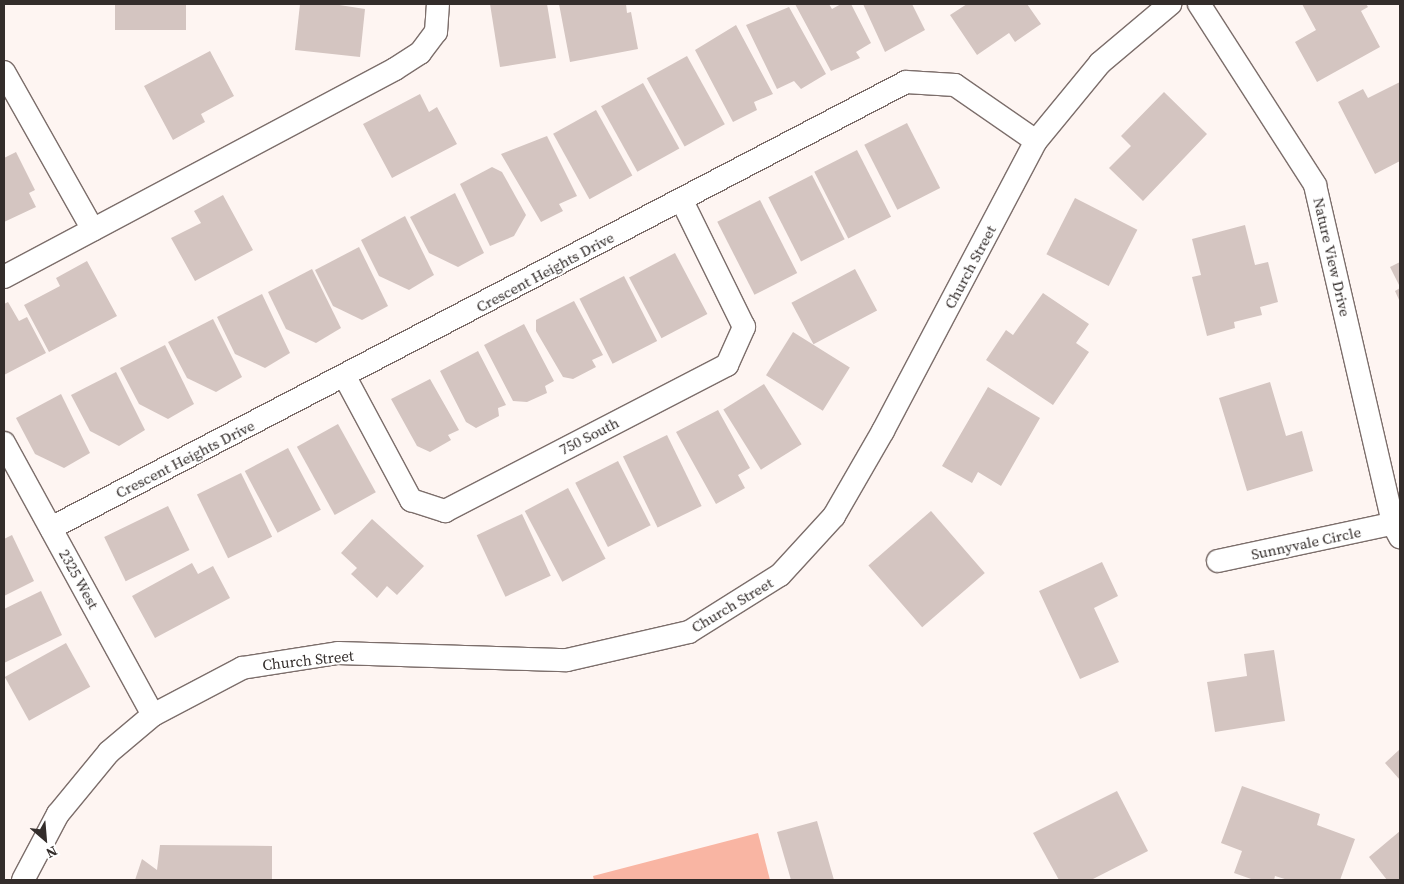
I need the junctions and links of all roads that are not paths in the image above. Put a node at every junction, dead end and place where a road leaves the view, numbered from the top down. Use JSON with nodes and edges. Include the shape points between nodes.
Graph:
{"nodes":[{"id":1,"x":438,"y":4,"type":"edge"},
{"id":2,"x":1170,"y":4,"type":"edge"},
{"id":3,"x":1199,"y":4,"type":"edge"},
{"id":4,"x":7,"y":84,"type":"edge"},
{"id":5,"x":1036,"y":142,"type":"junction"},
{"id":6,"x":682,"y":201,"type":"junction"},
{"id":7,"x":93,"y":230,"type":"junction"},
{"id":8,"x":4,"y":277,"type":"edge"},
{"id":9,"x":345,"y":376,"type":"junction"},
{"id":10,"x":4,"y":443,"type":"edge"},
{"id":11,"x":1398,"y":527,"type":"edge"},
{"id":12,"x":51,"y":528,"type":"junction"},
{"id":13,"x":1218,"y":562,"type":"dead end"},
{"id":14,"x":153,"y":715,"type":"junction"},
{"id":15,"x":23,"y":880,"type":"edge"}],
"edges":[{"from":1,"to":7,"type":"street","via":[[436,32],[420,53]]},
{"from":2,"to":5,"type":"street","name":"Church Street","via":[[1100,63]]},
{"from":3,"to":11,"type":"street","name":"Nature View Drive","via":[[1315,185]]},
{"from":4,"to":7,"type":"street"},
{"from":5,"to":6,"type":"street","name":"Crescent Heights Drive","via":[[955,85],[906,82]]},
{"from":5,"to":14,"type":"street","name":"Church Street","via":[[888,422],[834,516],[780,575],[689,632],[567,660],[338,653],[242,668]]},
{"from":6,"to":9,"type":"street","name":"Crescent Heights Drive"},
{"from":6,"to":9,"type":"street","name":"750 South","via":[[744,326],[728,365],[445,511],[411,500]]},
{"from":7,"to":8,"type":"street"},
{"from":9,"to":12,"type":"street","name":"Crescent Heights Drive"},
{"from":10,"to":12,"type":"street","name":"2325 West"},
{"from":11,"to":13,"type":"street","name":"Sunnyvale Circle"},
{"from":12,"to":14,"type":"street","name":"2325 West"},
{"from":14,"to":15,"type":"street","name":"Church Street","via":[[109,752],[58,814]]}]}
